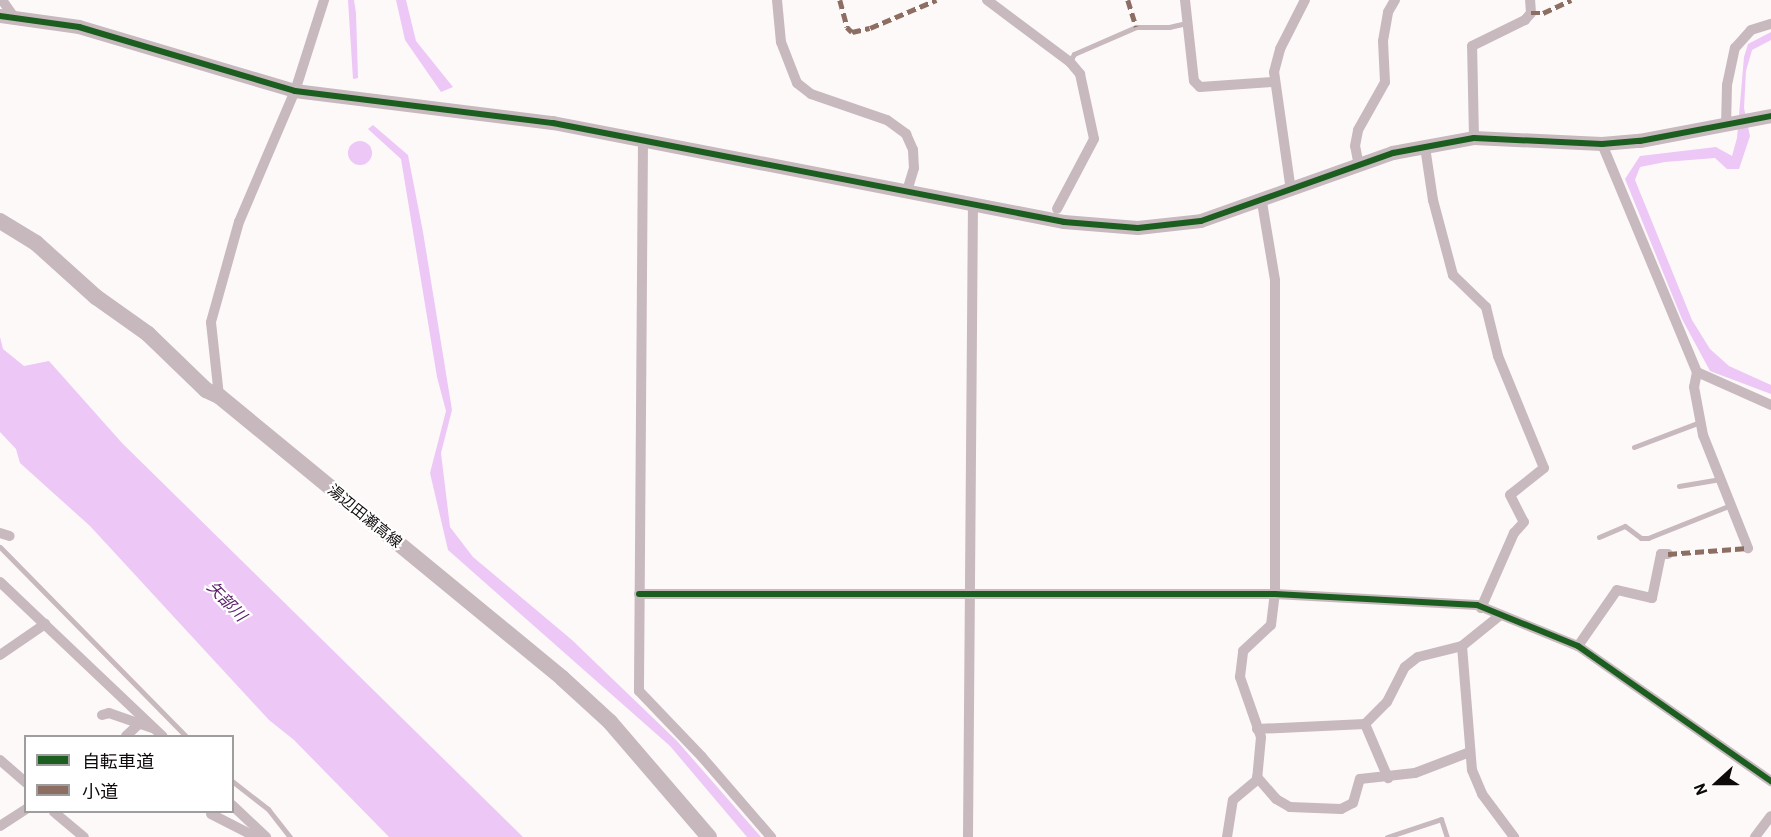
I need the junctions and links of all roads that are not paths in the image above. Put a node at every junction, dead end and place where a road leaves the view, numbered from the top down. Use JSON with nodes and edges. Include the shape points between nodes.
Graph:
{"nodes":[{"id":1,"x":2,"y":0,"type":"edge"},
{"id":2,"x":324,"y":0,"type":"edge"},
{"id":3,"x":777,"y":0,"type":"edge"},
{"id":4,"x":987,"y":0,"type":"edge"},
{"id":5,"x":1185,"y":0,"type":"edge"},
{"id":6,"x":1305,"y":0,"type":"edge"},
{"id":7,"x":1395,"y":0,"type":"edge"},
{"id":8,"x":1530,"y":0,"type":"edge"},
{"id":9,"x":0,"y":16,"type":"edge"},
{"id":10,"x":14,"y":17,"type":"junction"},
{"id":11,"x":1187,"y":23,"type":"junction"},
{"id":12,"x":1771,"y":24,"type":"edge"},
{"id":13,"x":1070,"y":62,"type":"junction"},
{"id":14,"x":1274,"y":82,"type":"junction"},
{"id":15,"x":295,"y":91,"type":"junction"},
{"id":16,"x":1771,"y":116,"type":"edge"},
{"id":17,"x":1729,"y":125,"type":"junction"},
{"id":18,"x":1474,"y":138,"type":"junction"},
{"id":19,"x":643,"y":140,"type":"junction"},
{"id":20,"x":1602,"y":144,"type":"junction"},
{"id":21,"x":1425,"y":147,"type":"junction"},
{"id":22,"x":1359,"y":166,"type":"junction"},
{"id":23,"x":907,"y":191,"type":"junction"},
{"id":24,"x":1292,"y":191,"type":"junction"},
{"id":25,"x":1262,"y":202,"type":"junction"},
{"id":26,"x":973,"y":205,"type":"junction"},
{"id":27,"x":1057,"y":209,"type":"dead end"},
{"id":28,"x":0,"y":221,"type":"edge"},
{"id":29,"x":1697,"y":372,"type":"junction"},
{"id":30,"x":219,"y":396,"type":"junction"},
{"id":31,"x":1771,"y":405,"type":"edge"},
{"id":32,"x":1700,"y":422,"type":"junction"},
{"id":33,"x":1634,"y":447,"type":"dead end"},
{"id":34,"x":1720,"y":479,"type":"junction"},
{"id":35,"x":1679,"y":486,"type":"dead end"},
{"id":36,"x":1731,"y":505,"type":"junction"},
{"id":37,"x":1599,"y":537,"type":"dead end"},
{"id":38,"x":0,"y":547,"type":"edge"},
{"id":39,"x":1748,"y":548,"type":"dead end"},
{"id":40,"x":1668,"y":554,"type":"dead end"},
{"id":41,"x":0,"y":582,"type":"edge"},
{"id":42,"x":971,"y":593,"type":"junction"},
{"id":43,"x":639,"y":594,"type":"junction"},
{"id":44,"x":1275,"y":594,"type":"junction"},
{"id":45,"x":1481,"y":608,"type":"junction"},
{"id":46,"x":1499,"y":616,"type":"junction"},
{"id":47,"x":45,"y":624,"type":"junction"},
{"id":48,"x":1462,"y":646,"type":"junction"},
{"id":49,"x":1578,"y":646,"type":"junction"},
{"id":50,"x":0,"y":655,"type":"edge"},
{"id":51,"x":102,"y":715,"type":"dead end"},
{"id":52,"x":1365,"y":724,"type":"junction"},
{"id":53,"x":138,"y":725,"type":"junction"},
{"id":54,"x":153,"y":728,"type":"junction"},
{"id":55,"x":1257,"y":729,"type":"junction"},
{"id":56,"x":127,"y":735,"type":"edge"},
{"id":57,"x":161,"y":735,"type":"edge"},
{"id":58,"x":185,"y":735,"type":"edge"},
{"id":59,"x":1470,"y":752,"type":"junction"},
{"id":60,"x":0,"y":760,"type":"edge"},
{"id":61,"x":1257,"y":777,"type":"junction"},
{"id":62,"x":1388,"y":778,"type":"junction"},
{"id":63,"x":24,"y":781,"type":"edge"},
{"id":64,"x":1771,"y":781,"type":"edge"},
{"id":65,"x":234,"y":783,"type":"edge"},
{"id":66,"x":234,"y":807,"type":"edge"},
{"id":67,"x":24,"y":810,"type":"edge"},
{"id":68,"x":55,"y":813,"type":"edge"},
{"id":69,"x":211,"y":814,"type":"dead end"},
{"id":70,"x":1771,"y":816,"type":"edge"},
{"id":71,"x":0,"y":826,"type":"edge"},
{"id":72,"x":261,"y":836,"type":"edge"},
{"id":73,"x":84,"y":837,"type":"edge"},
{"id":74,"x":290,"y":837,"type":"edge"},
{"id":75,"x":709,"y":837,"type":"edge"},
{"id":76,"x":771,"y":837,"type":"edge"},
{"id":77,"x":968,"y":837,"type":"edge"},
{"id":78,"x":1227,"y":837,"type":"edge"},
{"id":79,"x":1387,"y":837,"type":"edge"},
{"id":80,"x":1447,"y":837,"type":"edge"},
{"id":81,"x":1514,"y":837,"type":"edge"},
{"id":82,"x":1755,"y":837,"type":"edge"}],
"edges":[{"from":1,"to":10,"type":"street"},
{"from":2,"to":15,"type":"street"},
{"from":3,"to":23,"type":"street","via":[[781,42],[797,83],[811,94],[887,120],[906,134],[913,150],[914,168]]},
{"from":4,"to":13,"type":"street"},
{"from":5,"to":11,"type":"street"},
{"from":6,"to":14,"type":"street","via":[[1280,49]]},
{"from":7,"to":22,"type":"street","via":[[1388,12],[1383,41],[1385,82],[1358,130],[1355,146]]},
{"from":8,"to":18,"type":"street","via":[[1531,14],[1525,20],[1472,46]]},
{"from":9,"to":10,"type":"street"},
{"from":10,"to":15,"type":"street","via":[[79,27]]},
{"from":11,"to":13,"type":"lane","via":[[1136,27],[1074,54]]},
{"from":11,"to":14,"type":"street","via":[[1194,81],[1200,87]]},
{"from":12,"to":17,"type":"street","via":[[1751,30],[1735,48],[1727,85]]},
{"from":13,"to":27,"type":"street","via":[[1080,74],[1094,138]]},
{"from":14,"to":24,"type":"street"},
{"from":15,"to":19,"type":"street","via":[[472,111]]},
{"from":15,"to":30,"type":"street","via":[[239,222],[211,322]]},
{"from":16,"to":17,"type":"street"},
{"from":17,"to":20,"type":"street"},
{"from":18,"to":20,"type":"street"},
{"from":18,"to":21,"type":"street"},
{"from":19,"to":23,"type":"street"},
{"from":19,"to":43,"type":"street"},
{"from":20,"to":29,"type":"street"},
{"from":21,"to":22,"type":"street"},
{"from":21,"to":45,"type":"street","via":[[1433,200],[1453,275],[1486,307],[1498,356],[1544,468],[1510,495],[1524,522],[1514,533]]},
{"from":22,"to":24,"type":"street"},
{"from":23,"to":26,"type":"street"},
{"from":24,"to":25,"type":"street"},
{"from":25,"to":26,"type":"street","via":[[1201,222],[1138,228],[1064,222]]},
{"from":25,"to":44,"type":"street","via":[[1275,280]]},
{"from":26,"to":42,"type":"street"},
{"from":28,"to":30,"type":"main road","name":"湯辺田瀬高線","via":[[54,257],[96,297],[173,354],[206,390]]},
{"from":29,"to":31,"type":"street"},
{"from":29,"to":32,"type":"street","via":[[1694,387]]},
{"from":30,"to":75,"type":"main road","name":"湯辺田瀬高線","via":[[562,678],[610,722]]},
{"from":32,"to":33,"type":"lane"},
{"from":32,"to":34,"type":"street"},
{"from":34,"to":35,"type":"lane"},
{"from":34,"to":36,"type":"street"},
{"from":36,"to":37,"type":"lane","via":[[1648,538],[1641,538],[1625,526]]},
{"from":36,"to":39,"type":"street"},
{"from":38,"to":58,"type":"lane"},
{"from":40,"to":49,"type":"street","via":[[1661,554],[1652,598],[1617,590]]},
{"from":41,"to":47,"type":"street"},
{"from":42,"to":43,"type":"street"},
{"from":42,"to":44,"type":"street"},
{"from":42,"to":77,"type":"street"},
{"from":43,"to":76,"type":"street","via":[[639,691]]},
{"from":44,"to":45,"type":"street","via":[[1375,597]]},
{"from":44,"to":55,"type":"street","via":[[1270,625],[1243,651],[1240,677]]},
{"from":45,"to":46,"type":"street"},
{"from":46,"to":48,"type":"street"},
{"from":46,"to":49,"type":"street"},
{"from":47,"to":50,"type":"street"},
{"from":47,"to":54,"type":"street"},
{"from":48,"to":52,"type":"street","via":[[1418,657],[1405,667],[1387,702]]},
{"from":48,"to":59,"type":"street"},
{"from":49,"to":64,"type":"street"},
{"from":51,"to":53,"type":"street","via":[[109,712]]},
{"from":52,"to":55,"type":"street"},
{"from":52,"to":62,"type":"street"},
{"from":53,"to":54,"type":"street"},
{"from":53,"to":56,"type":"street"},
{"from":54,"to":57,"type":"street"},
{"from":55,"to":61,"type":"street","via":[[1261,737]]},
{"from":59,"to":62,"type":"street","via":[[1415,773]]},
{"from":59,"to":81,"type":"street","via":[[1472,770],[1482,794]]},
{"from":60,"to":63,"type":"street"},
{"from":61,"to":62,"type":"street","via":[[1276,799],[1290,807],[1317,809],[1353,803],[1360,779]]},
{"from":61,"to":78,"type":"street","via":[[1233,800]]},
{"from":65,"to":74,"type":"lane","via":[[268,810]]},
{"from":66,"to":72,"type":"street"},
{"from":67,"to":71,"type":"street"},
{"from":68,"to":73,"type":"street"},
{"from":69,"to":72,"type":"street"},
{"from":70,"to":82,"type":"street"},
{"from":79,"to":80,"type":"lane","via":[[1441,819]]}]}
